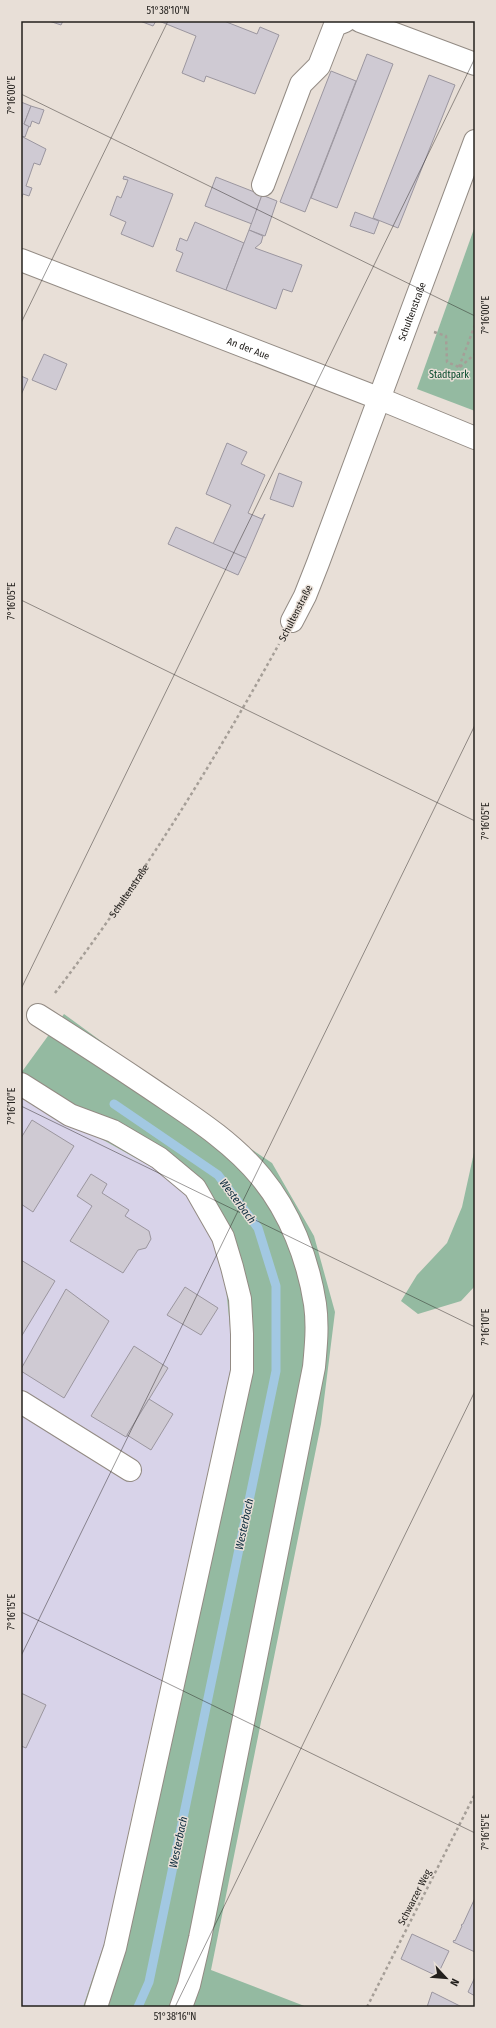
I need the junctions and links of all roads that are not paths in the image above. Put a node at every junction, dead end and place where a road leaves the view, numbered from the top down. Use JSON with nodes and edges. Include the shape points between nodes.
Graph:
{"nodes":[{"id":1,"x":345,"y":21,"type":"edge"},
{"id":2,"x":360,"y":21,"type":"edge"},
{"id":3,"x":475,"y":64,"type":"edge"},
{"id":4,"x":475,"y":141,"type":"edge"},
{"id":5,"x":263,"y":185,"type":"dead end"},
{"id":6,"x":21,"y":260,"type":"edge"},
{"id":7,"x":378,"y":398,"type":"junction"},
{"id":8,"x":475,"y":438,"type":"edge"},
{"id":9,"x":292,"y":621,"type":"road end"},
{"id":10,"x":38,"y":1015,"type":"road end"},
{"id":11,"x":21,"y":1084,"type":"edge"},
{"id":12,"x":21,"y":1402,"type":"edge"},
{"id":13,"x":130,"y":1470,"type":"dead end"},
{"id":14,"x":96,"y":2007,"type":"edge"},
{"id":15,"x":181,"y":2007,"type":"edge"}],
"edges":[{"from":1,"to":5,"type":"street","via":[[335,25],[319,66],[302,84]]},
{"from":2,"to":3,"type":"street"},
{"from":4,"to":7,"type":"street","name":"Schultenstraße"},
{"from":6,"to":7,"type":"street","name":"An der Aue"},
{"from":7,"to":8,"type":"street","name":"An der Aue"},
{"from":7,"to":9,"type":"street","name":"Schultenstraße","via":[[318,563]]},
{"from":10,"to":15,"type":"street","via":[[190,1115],[229,1145],[261,1177],[287,1216],[304,1259],[315,1304],[314,1367],[200,1938]]},
{"from":11,"to":14,"type":"street","via":[[70,1115],[113,1131],[159,1158],[195,1188],[222,1237],[232,1267],[240,1306],[242,1371],[115,1948]]},
{"from":12,"to":13,"type":"street"}]}
